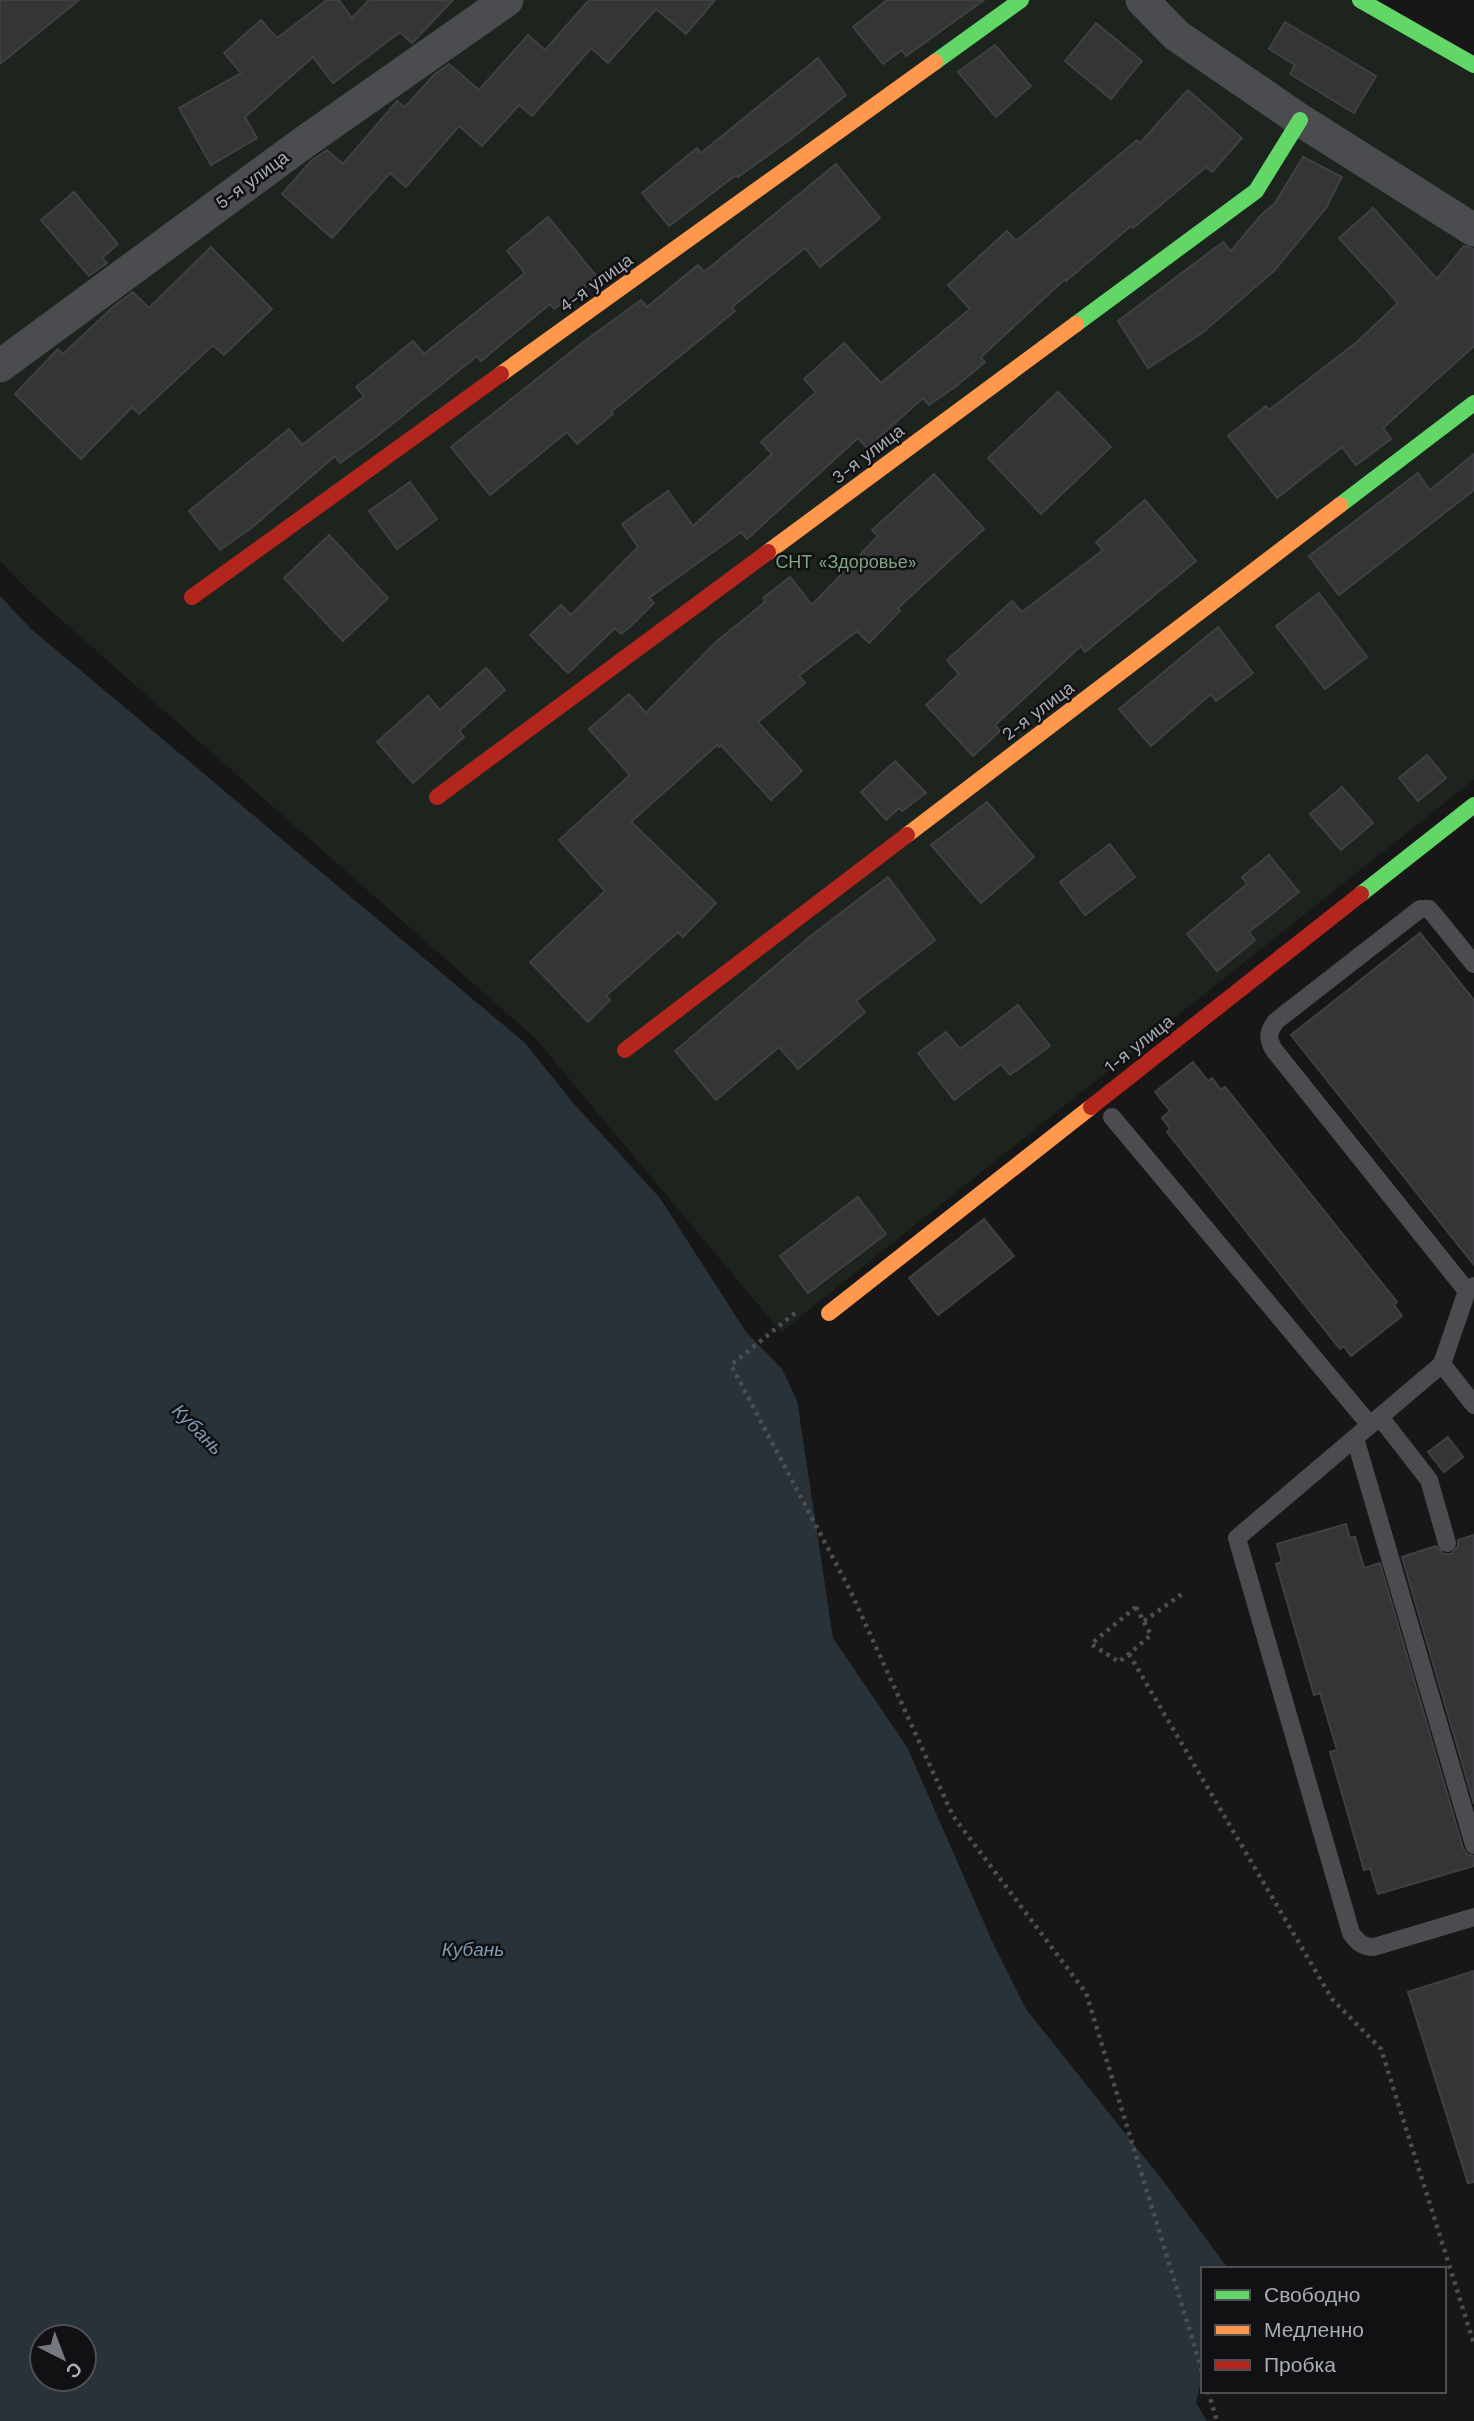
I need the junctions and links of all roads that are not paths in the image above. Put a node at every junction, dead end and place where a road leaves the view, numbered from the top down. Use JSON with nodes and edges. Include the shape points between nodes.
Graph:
{"nodes":[{"id":1,"x":507,"y":0,"type":"edge"},
{"id":2,"x":1021,"y":0,"type":"edge"},
{"id":3,"x":1142,"y":0,"type":"edge"},
{"id":4,"x":1360,"y":0,"type":"edge"},
{"id":5,"x":1474,"y":65,"type":"edge"},
{"id":6,"x":1300,"y":120,"type":"junction"},
{"id":7,"x":1474,"y":230,"type":"edge"},
{"id":8,"x":0,"y":366,"type":"edge"},
{"id":9,"x":1474,"y":403,"type":"edge"},
{"id":10,"x":192,"y":597,"type":"dead end"},
{"id":11,"x":437,"y":797,"type":"dead end"},
{"id":12,"x":1474,"y":805,"type":"edge"},
{"id":13,"x":1474,"y":964,"type":"edge"},
{"id":14,"x":625,"y":1050,"type":"dead end"},
{"id":15,"x":1112,"y":1117,"type":"dead end"},
{"id":16,"x":1470,"y":1289,"type":"edge"},
{"id":17,"x":828,"y":1313,"type":"dead end"},
{"id":18,"x":1442,"y":1364,"type":"junction"},
{"id":19,"x":1474,"y":1405,"type":"edge"},
{"id":20,"x":1375,"y":1421,"type":"junction"},
{"id":21,"x":1355,"y":1437,"type":"junction"},
{"id":22,"x":1447,"y":1543,"type":"dead end"},
{"id":23,"x":1474,"y":1845,"type":"edge"},
{"id":24,"x":1474,"y":1917,"type":"edge"}],
"edges":[{"from":1,"to":8,"type":"street","name":"5-я улица"},
{"from":2,"to":10,"type":"street","name":"4-я улица"},
{"from":3,"to":6,"type":"street","via":[[1176,35]]},
{"from":4,"to":5,"type":"street"},
{"from":6,"to":7,"type":"street"},
{"from":6,"to":11,"type":"street","name":"3-я улица","via":[[1256,191]]},
{"from":9,"to":14,"type":"street","name":"2-я улица"},
{"from":12,"to":17,"type":"street","name":"1-я улица"},
{"from":13,"to":16,"type":"lane","via":[[1429,909],[1420,909],[1276,1021],[1268,1039]]},
{"from":15,"to":20,"type":"lane"},
{"from":16,"to":18,"type":"lane"},
{"from":18,"to":19,"type":"lane"},
{"from":18,"to":20,"type":"lane"},
{"from":20,"to":21,"type":"lane"},
{"from":20,"to":22,"type":"lane","via":[[1429,1480]]},
{"from":21,"to":23,"type":"lane"},
{"from":21,"to":24,"type":"lane","via":[[1237,1538],[1356,1941],[1374,1947]]}]}
